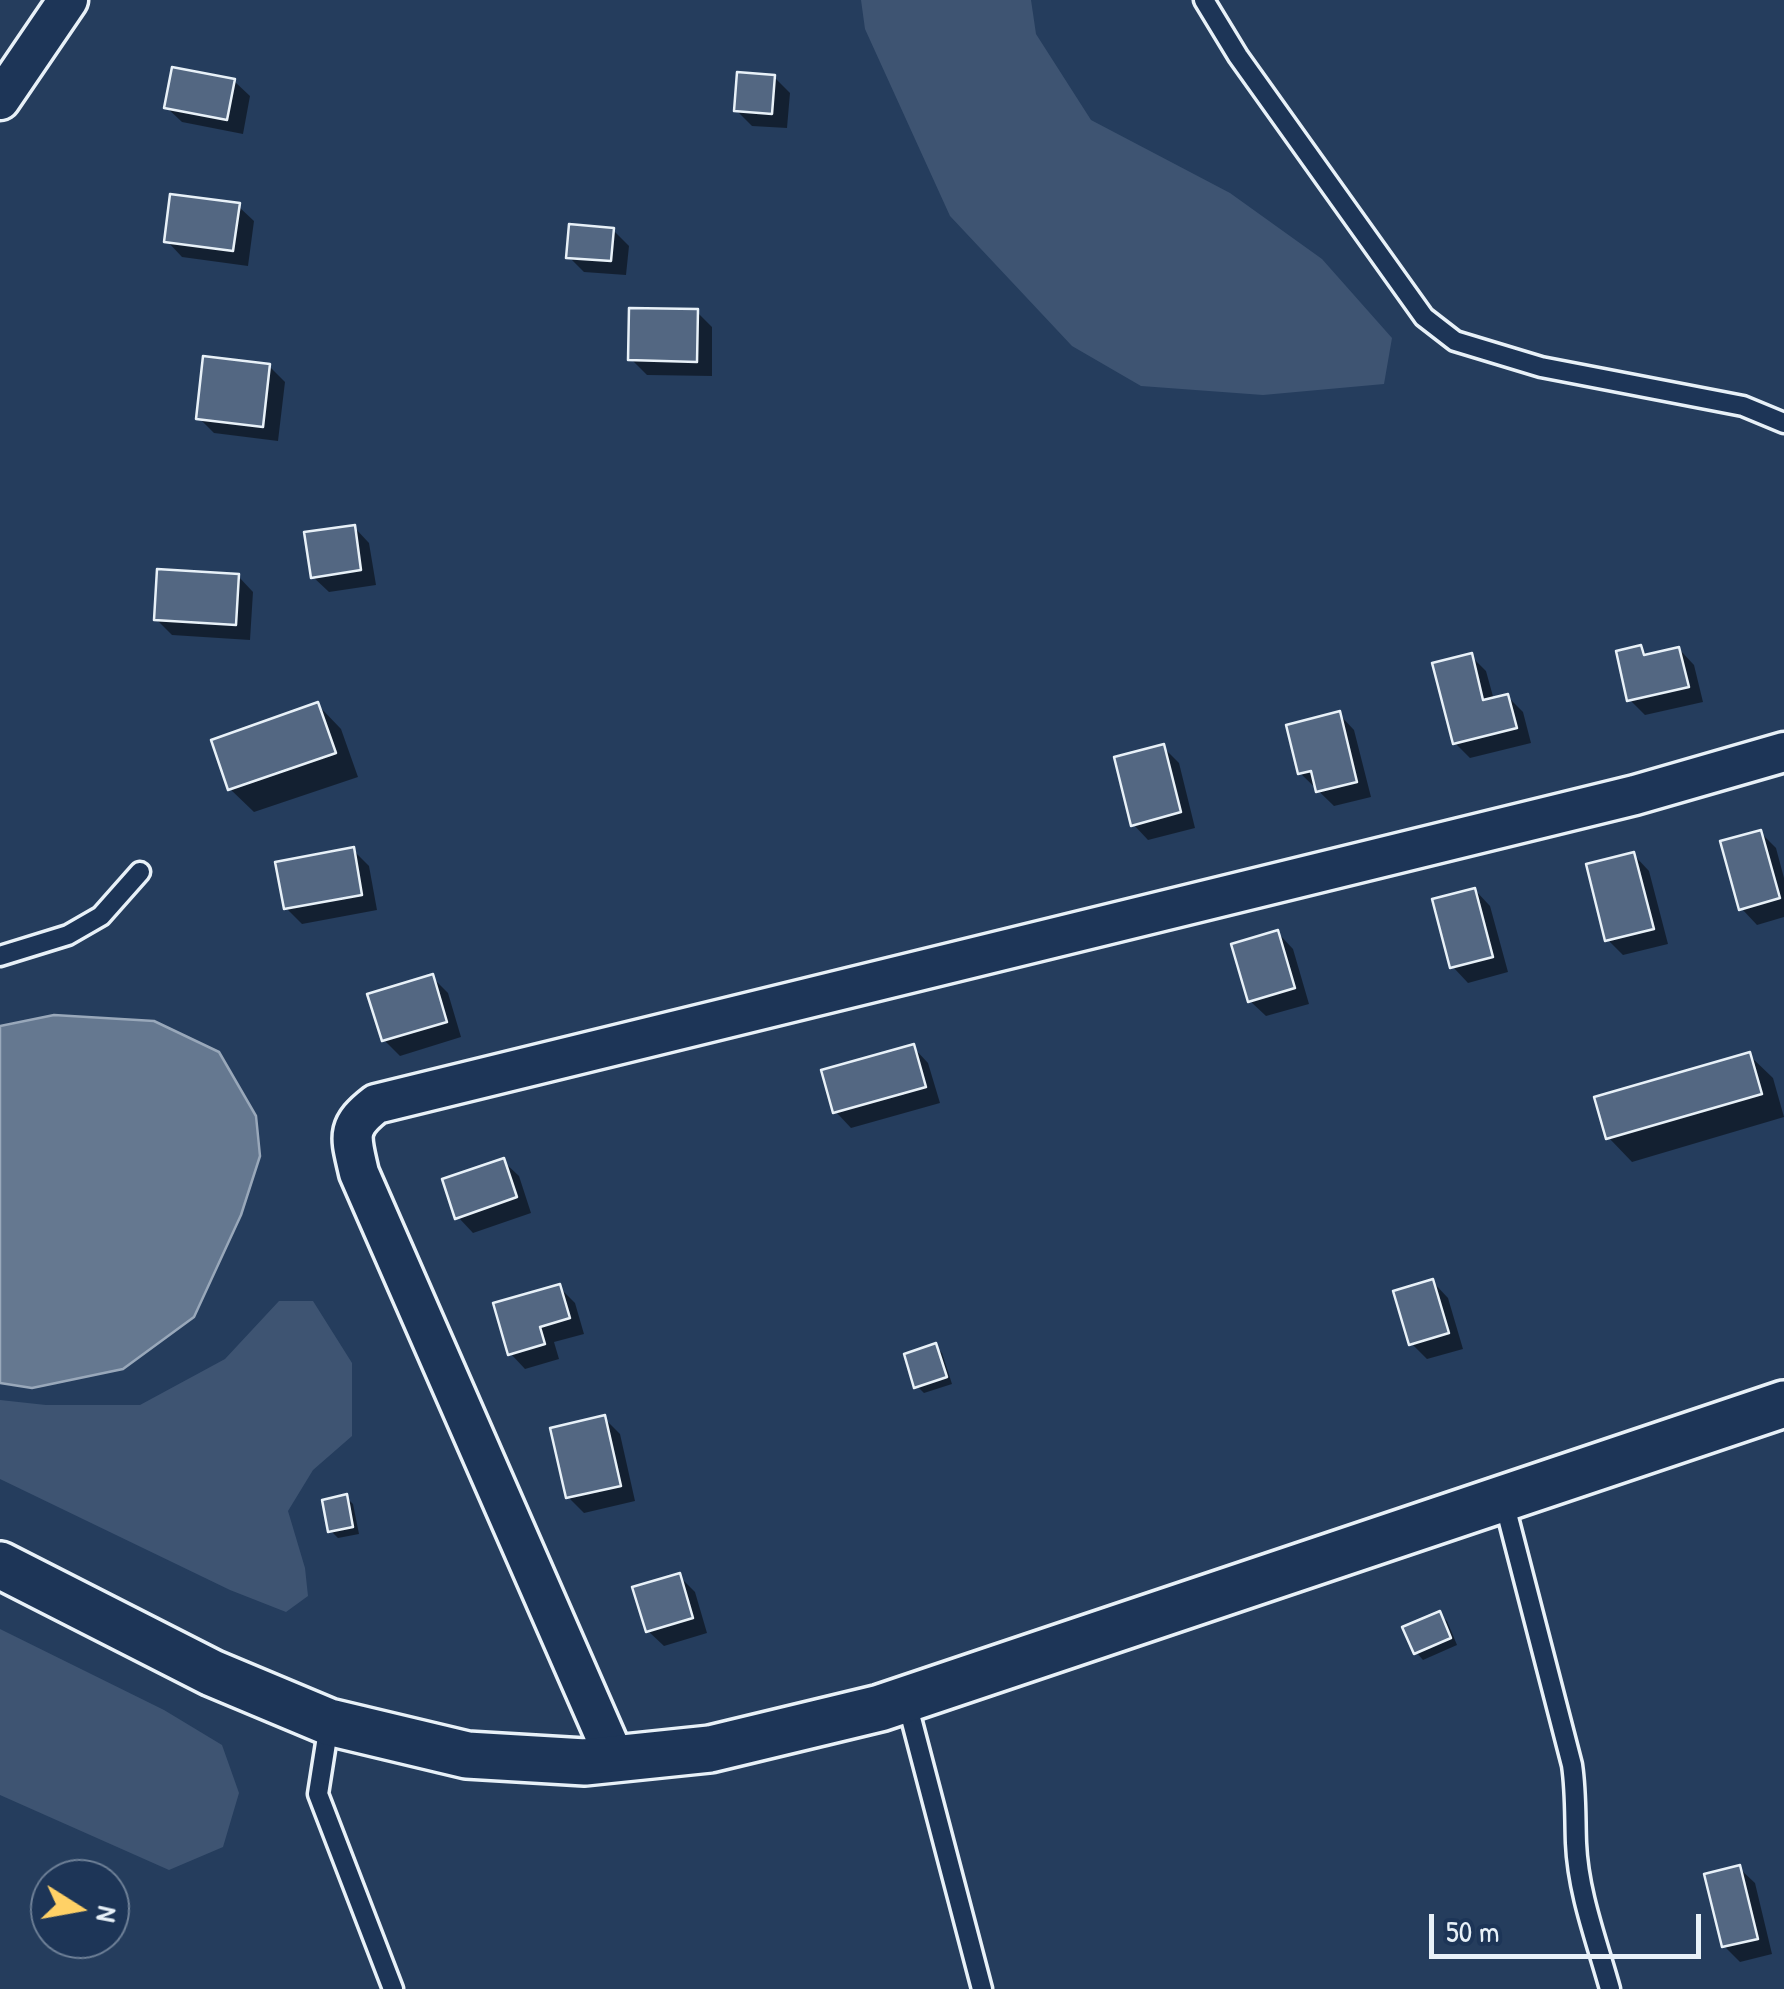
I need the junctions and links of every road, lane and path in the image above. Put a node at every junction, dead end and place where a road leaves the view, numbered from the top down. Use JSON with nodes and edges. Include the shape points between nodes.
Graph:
{"nodes":[{"id":1,"x":68,"y":0,"type":"edge"},
{"id":2,"x":1204,"y":0,"type":"edge"},
{"id":3,"x":0,"y":100,"type":"edge"},
{"id":4,"x":1784,"y":423,"type":"edge"},
{"id":5,"x":1784,"y":752,"type":"edge"},
{"id":6,"x":140,"y":872,"type":"dead end"},
{"id":7,"x":0,"y":956,"type":"edge"},
{"id":8,"x":1784,"y":1404,"type":"edge"},
{"id":9,"x":1503,"y":1498,"type":"junction"},
{"id":10,"x":0,"y":1565,"type":"edge"},
{"id":11,"x":906,"y":1699,"type":"junction"},
{"id":12,"x":329,"y":1722,"type":"junction"},
{"id":13,"x":615,"y":1759,"type":"junction"},
{"id":14,"x":393,"y":1989,"type":"edge"},
{"id":15,"x":982,"y":1989,"type":"edge"},
{"id":16,"x":1610,"y":1989,"type":"edge"}],
"edges":[{"from":1,"to":3,"type":"street"},
{"from":2,"to":4,"type":"lane","via":[[1424,317],[1456,342],[1541,367],[1743,406]]},
{"from":5,"to":13,"type":"street","via":[[1635,795],[376,1104],[356,1120],[351,1138],[359,1172]]},
{"from":6,"to":7,"type":"lane","via":[[100,916],[68,935]]},
{"from":8,"to":9,"type":"street"},
{"from":9,"to":11,"type":"street"},
{"from":9,"to":16,"type":"lane","via":[[1572,1765],[1582,1888]]},
{"from":10,"to":12,"type":"street","via":[[212,1673]]},
{"from":11,"to":13,"type":"street","via":[[710,1748]]},
{"from":11,"to":15,"type":"lane"},
{"from":12,"to":13,"type":"street","via":[[467,1755]]},
{"from":12,"to":14,"type":"lane","via":[[318,1794]]}]}
